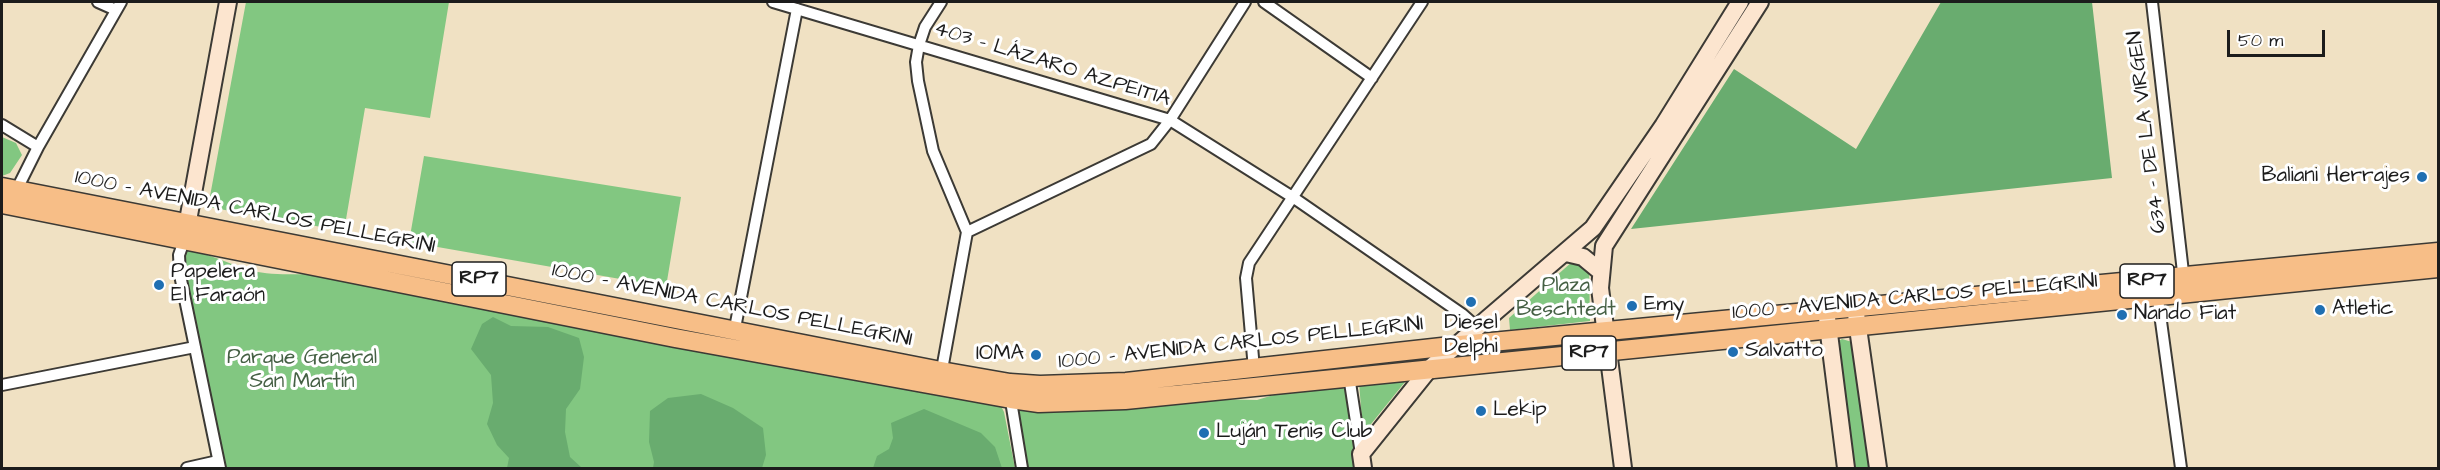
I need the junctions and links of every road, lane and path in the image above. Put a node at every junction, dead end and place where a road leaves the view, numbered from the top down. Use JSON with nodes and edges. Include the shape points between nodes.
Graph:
{"nodes":[{"id":1,"x":98,"y":2,"type":"edge"},
{"id":2,"x":228,"y":2,"type":"edge"},
{"id":3,"x":773,"y":2,"type":"edge"},
{"id":4,"x":941,"y":2,"type":"edge"},
{"id":5,"x":1245,"y":2,"type":"edge"},
{"id":6,"x":1264,"y":2,"type":"edge"},
{"id":7,"x":1422,"y":2,"type":"edge"},
{"id":8,"x":1740,"y":2,"type":"edge"},
{"id":9,"x":1760,"y":2,"type":"edge"},
{"id":10,"x":2152,"y":2,"type":"edge"},
{"id":11,"x":118,"y":6,"type":"edge"},
{"id":12,"x":797,"y":9,"type":"junction"},
{"id":13,"x":919,"y":45,"type":"junction"},
{"id":14,"x":1372,"y":78,"type":"junction"},
{"id":15,"x":1170,"y":120,"type":"junction"},
{"id":16,"x":2,"y":125,"type":"edge"},
{"id":17,"x":38,"y":147,"type":"junction"},
{"id":18,"x":9,"y":188,"type":"edge"},
{"id":19,"x":1294,"y":198,"type":"junction"},
{"id":20,"x":2,"y":204,"type":"edge"},
{"id":21,"x":190,"y":223,"type":"junction"},
{"id":22,"x":968,"y":232,"type":"junction"},
{"id":23,"x":184,"y":241,"type":"junction"},
{"id":24,"x":2439,"y":252,"type":"edge"},
{"id":25,"x":1566,"y":253,"type":"junction"},
{"id":26,"x":2439,"y":268,"type":"edge"},
{"id":27,"x":1600,"y":271,"type":"junction"},
{"id":28,"x":2185,"y":285,"type":"junction"},
{"id":29,"x":2157,"y":289,"type":"junction"},
{"id":30,"x":1855,"y":307,"type":"junction"},
{"id":31,"x":1826,"y":310,"type":"junction"},
{"id":32,"x":1858,"y":325,"type":"junction"},
{"id":33,"x":735,"y":328,"type":"junction"},
{"id":34,"x":1479,"y":329,"type":"junction"},
{"id":35,"x":1828,"y":329,"type":"junction"},
{"id":36,"x":1605,"y":332,"type":"junction"},
{"id":37,"x":1460,"y":345,"type":"junction"},
{"id":38,"x":195,"y":347,"type":"junction"},
{"id":39,"x":1607,"y":351,"type":"junction"},
{"id":40,"x":1430,"y":368,"type":"junction"},
{"id":41,"x":1254,"y":369,"type":"junction"},
{"id":42,"x":1349,"y":376,"type":"junction"},
{"id":43,"x":940,"y":378,"type":"junction"},
{"id":44,"x":2,"y":385,"type":"edge"},
{"id":45,"x":1010,"y":391,"type":"junction"},
{"id":46,"x":1362,"y":461,"type":"edge"},
{"id":47,"x":219,"y":465,"type":"edge"},
{"id":48,"x":187,"y":468,"type":"edge"},
{"id":49,"x":1023,"y":468,"type":"edge"},
{"id":50,"x":1623,"y":468,"type":"edge"},
{"id":51,"x":1846,"y":468,"type":"edge"},
{"id":52,"x":1878,"y":468,"type":"edge"},
{"id":53,"x":2181,"y":468,"type":"edge"}],
"edges":[{"from":1,"to":11,"type":"street"},
{"from":2,"to":21,"type":"main road"},
{"from":3,"to":12,"type":"street","name":"403 - LÁZARO AZPEITIA"},
{"from":4,"to":13,"type":"street"},
{"from":5,"to":15,"type":"street"},
{"from":6,"to":14,"type":"street"},
{"from":7,"to":14,"type":"street"},
{"from":8,"to":25,"type":"main road","via":[[1617,195],[1593,228]]},
{"from":9,"to":27,"type":"main road","via":[[1605,246]]},
{"from":10,"to":28,"type":"street","name":"634 - DE LA VIRGEN"},
{"from":11,"to":17,"type":"street"},
{"from":12,"to":13,"type":"street","name":"403 - LÁZARO AZPEITIA"},
{"from":12,"to":33,"type":"street"},
{"from":13,"to":15,"type":"street","name":"403 - LÁZARO AZPEITIA"},
{"from":13,"to":22,"type":"street","via":[[918,81],[933,151]]},
{"from":14,"to":19,"type":"street"},
{"from":15,"to":19,"type":"street","name":"403 - LÁZARO AZPEITIA"},
{"from":15,"to":22,"type":"street","via":[[1151,144]]},
{"from":16,"to":17,"type":"street"},
{"from":17,"to":18,"type":"street"},
{"from":18,"to":21,"type":"main road","name":"1000 - AVENIDA CARLOS PELLEGRINI","number":"RP7"},
{"from":19,"to":34,"type":"street","name":"403 - LÁZARO AZPEITIA"},
{"from":19,"to":41,"type":"street","via":[[1249,262],[1246,278]]},
{"from":20,"to":23,"type":"main road","name":"1000 - AVENIDA CARLOS PELLEGRINI","number":"RP7"},
{"from":21,"to":23,"type":"main road"},
{"from":21,"to":33,"type":"main road","name":"1000 - AVENIDA CARLOS PELLEGRINI","number":"RP7"},
{"from":22,"to":43,"type":"street"},
{"from":23,"to":38,"type":"street","via":[[179,255],[180,275]]},
{"from":23,"to":43,"type":"main road","name":"1000 - AVENIDA CARLOS PELLEGRINI","number":"RP7","via":[[675,338]]},
{"from":24,"to":28,"type":"main road","name":"1000 - AVENIDA CARLOS PELLEGRINI","number":"RP7"},
{"from":25,"to":27,"type":"main road","via":[[1591,261]]},
{"from":25,"to":34,"type":"main road"},
{"from":26,"to":28,"type":"main road","name":"1000 - AVENIDA CARLOS PELLEGRINI","number":"RP7"},
{"from":27,"to":36,"type":"main road"},
{"from":28,"to":29,"type":"main road","name":"1000 - AVENIDA CARLOS PELLEGRINI","number":"RP7"},
{"from":29,"to":30,"type":"main road","name":"1000 - AVENIDA CARLOS PELLEGRINI","number":"RP7"},
{"from":29,"to":32,"type":"main road","name":"1000 - AVENIDA CARLOS PELLEGRINI","number":"RP7"},
{"from":29,"to":53,"type":"street"},
{"from":30,"to":31,"type":"main road","name":"1000 - AVENIDA CARLOS PELLEGRINI","number":"RP7"},
{"from":30,"to":32,"type":"main road"},
{"from":31,"to":35,"type":"main road"},
{"from":31,"to":36,"type":"main road","name":"1000 - AVENIDA CARLOS PELLEGRINI","number":"RP7"},
{"from":32,"to":35,"type":"main road","name":"1000 - AVENIDA CARLOS PELLEGRINI","number":"RP7"},
{"from":32,"to":52,"type":"main road"},
{"from":33,"to":43,"type":"main road","name":"1000 - AVENIDA CARLOS PELLEGRINI","number":"RP7"},
{"from":34,"to":37,"type":"main road"},
{"from":35,"to":39,"type":"main road","name":"1000 - AVENIDA CARLOS PELLEGRINI","number":"RP7"},
{"from":35,"to":51,"type":"main road"},
{"from":36,"to":37,"type":"main road","name":"1000 - AVENIDA CARLOS PELLEGRINI","number":"RP7"},
{"from":36,"to":39,"type":"main road"},
{"from":37,"to":40,"type":"main road","name":"1000 - AVENIDA CARLOS PELLEGRINI"},
{"from":37,"to":41,"type":"main road","name":"1000 - AVENIDA CARLOS PELLEGRINI","number":"RP7"},
{"from":38,"to":44,"type":"street"},
{"from":38,"to":47,"type":"street"},
{"from":39,"to":40,"type":"main road","name":"1000 - AVENIDA CARLOS PELLEGRINI","number":"RP7"},
{"from":39,"to":50,"type":"main road"},
{"from":40,"to":42,"type":"main road","name":"1000 - AVENIDA CARLOS PELLEGRINI","number":"RP7"},
{"from":40,"to":46,"type":"main road"},
{"from":41,"to":45,"type":"main road","name":"1000 - AVENIDA CARLOS PELLEGRINI","number":"RP7"},
{"from":42,"to":45,"type":"main road","name":"1000 - AVENIDA CARLOS PELLEGRINI","number":"RP7","via":[[1125,400],[1039,403]]},
{"from":42,"to":46,"type":"street"},
{"from":43,"to":45,"type":"main road","name":"1000 - AVENIDA CARLOS PELLEGRINI","number":"RP7"},
{"from":45,"to":49,"type":"street"},
{"from":47,"to":48,"type":"street"}]}
